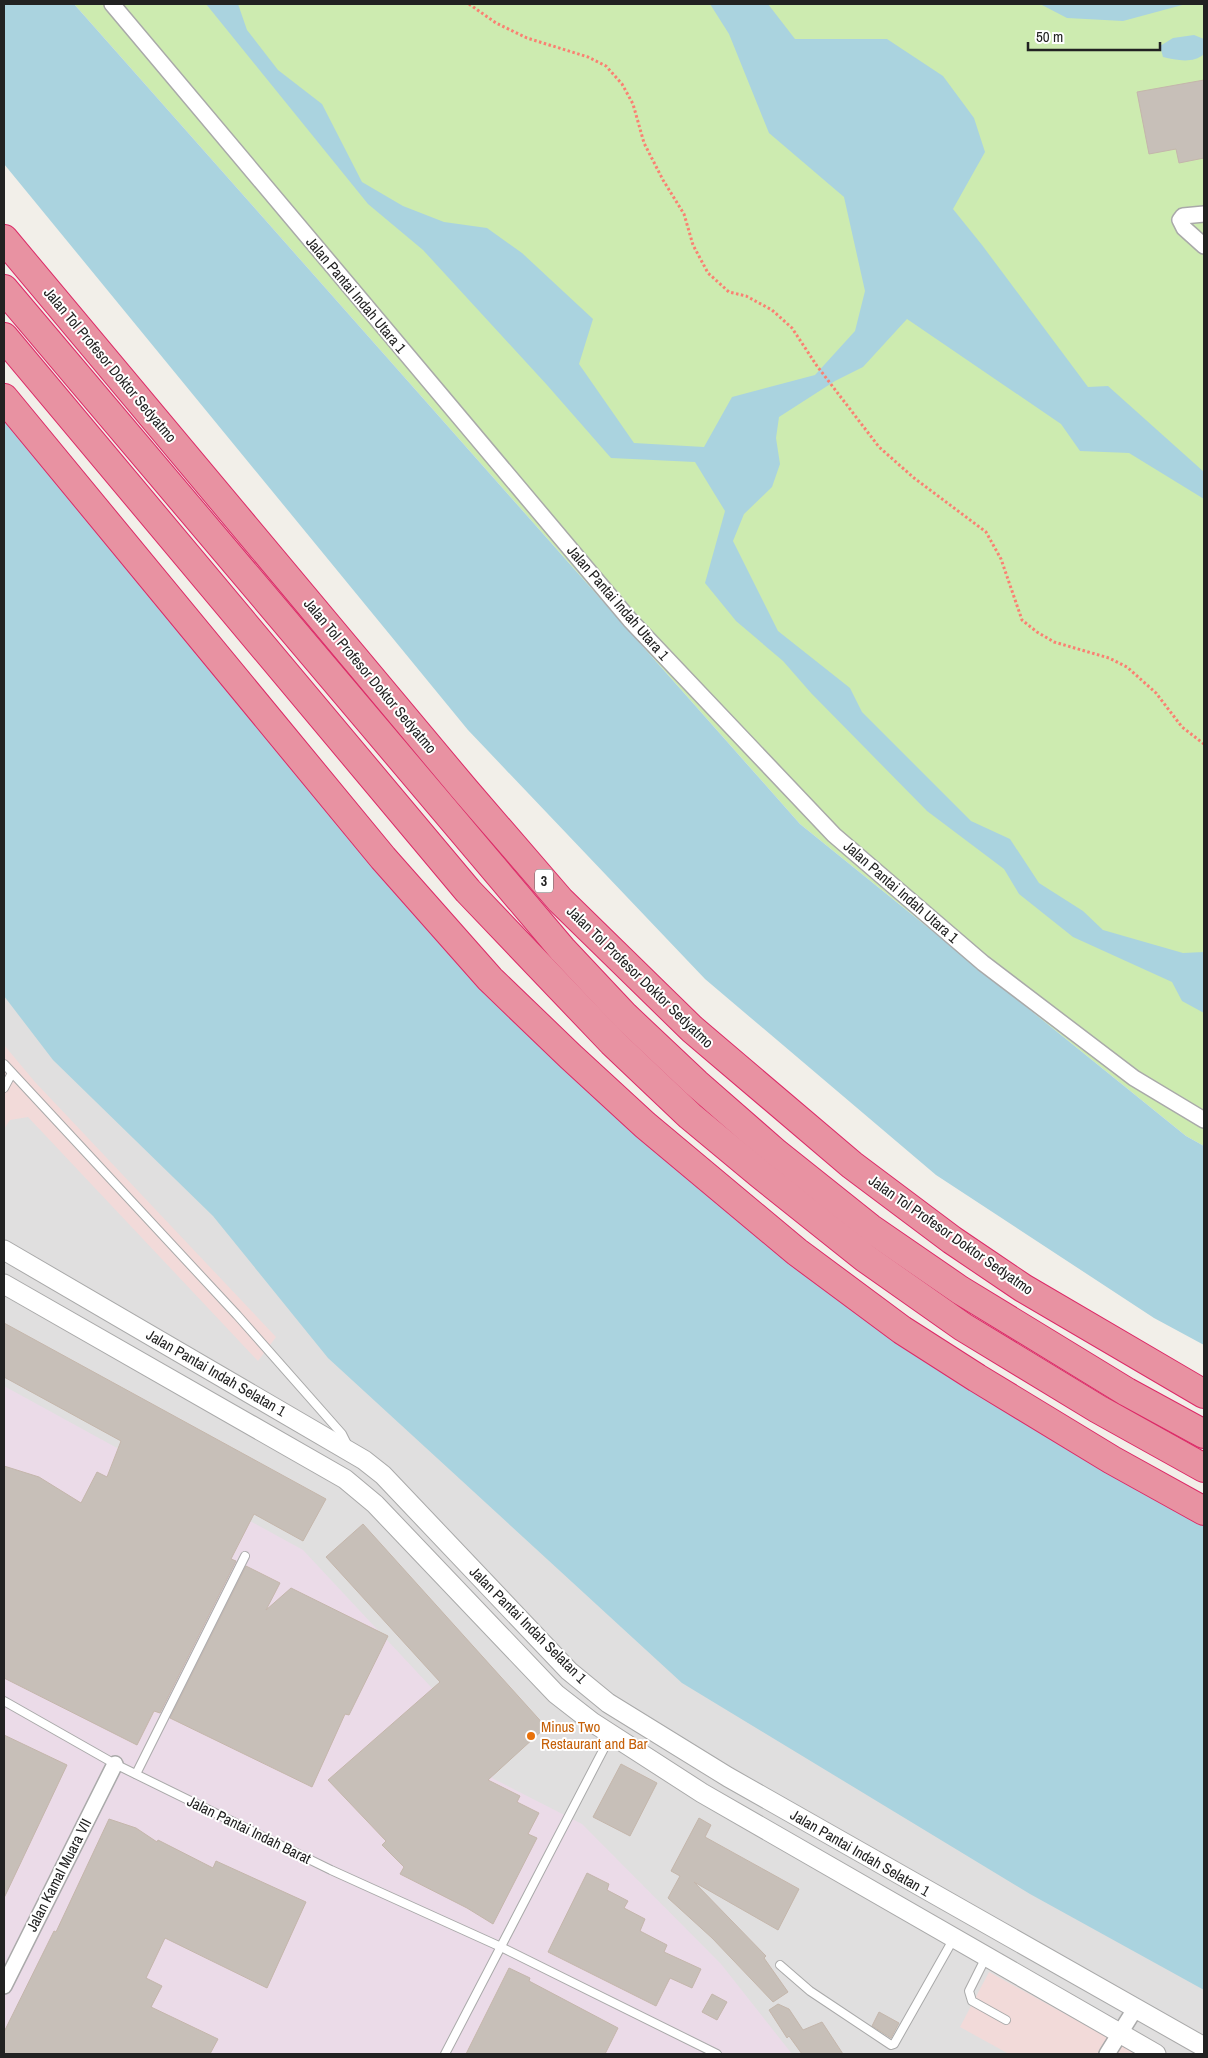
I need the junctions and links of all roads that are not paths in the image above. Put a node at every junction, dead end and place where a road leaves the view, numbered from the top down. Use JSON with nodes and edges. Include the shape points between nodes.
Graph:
{"nodes":[{"id":1,"x":112,"y":4,"type":"edge"},
{"id":2,"x":1204,"y":214,"type":"edge"},
{"id":3,"x":4,"y":239,"type":"edge"},
{"id":4,"x":1204,"y":246,"type":"edge"},
{"id":5,"x":4,"y":289,"type":"edge"},
{"id":6,"x":4,"y":337,"type":"edge"},
{"id":7,"x":4,"y":398,"type":"edge"},
{"id":8,"x":4,"y":1064,"type":"edge"},
{"id":9,"x":12,"y":1073,"type":"junction"},
{"id":10,"x":4,"y":1087,"type":"edge"},
{"id":11,"x":1204,"y":1120,"type":"edge"},
{"id":12,"x":4,"y":1250,"type":"edge"},
{"id":13,"x":4,"y":1284,"type":"edge"},
{"id":14,"x":1204,"y":1394,"type":"edge"},
{"id":15,"x":1204,"y":1434,"type":"edge"},
{"id":16,"x":346,"y":1448,"type":"junction"},
{"id":17,"x":1204,"y":1468,"type":"edge"},
{"id":18,"x":1204,"y":1511,"type":"edge"},
{"id":19,"x":245,"y":1556,"type":"dead end"},
{"id":20,"x":4,"y":1701,"type":"edge"},
{"id":21,"x":626,"y":1714,"type":"junction"},
{"id":22,"x":611,"y":1734,"type":"junction"},
{"id":23,"x":115,"y":1764,"type":"junction"},
{"id":24,"x":136,"y":1774,"type":"junction"},
{"id":25,"x":954,"y":1938,"type":"junction"},
{"id":26,"x":501,"y":1947,"type":"junction"},
{"id":27,"x":986,"y":1956,"type":"junction"},
{"id":28,"x":780,"y":1965,"type":"dead end"},
{"id":29,"x":4,"y":1986,"type":"edge"},
{"id":30,"x":1135,"y":2009,"type":"junction"},
{"id":31,"x":1006,"y":2020,"type":"dead end"},
{"id":32,"x":1120,"y":2033,"type":"junction"},
{"id":33,"x":1204,"y":2047,"type":"edge"},
{"id":34,"x":445,"y":2054,"type":"edge"},
{"id":35,"x":717,"y":2054,"type":"edge"},
{"id":36,"x":1107,"y":2054,"type":"edge"},
{"id":37,"x":1156,"y":2054,"type":"edge"}],
"edges":[{"from":1,"to":11,"type":"street","name":"Jalan Pantai Indah Utara 1","via":[[630,620],[834,835],[983,963],[1134,1078]]},
{"from":2,"to":4,"type":"street","via":[[1183,216],[1180,220]]},
{"from":3,"to":14,"type":"highway","name":"Jalan Tol Profesor Doktor Sedyatmo","number":"3","via":[[560,900],[692,1029],[852,1165],[952,1240],[1023,1288]]},
{"from":5,"to":15,"type":"highway","name":"Jalan Tol Profesor Doktor Sedyatmo","number":"3","via":[[562,949],[625,1016],[776,1153],[870,1228],[960,1290],[1127,1392]]},
{"from":6,"to":17,"type":"highway","via":[[468,891],[612,1042],[690,1116],[865,1258],[963,1326],[1098,1410]]},
{"from":7,"to":18,"type":"highway","via":[[383,858],[490,979],[570,1056],[645,1125],[783,1240],[902,1330],[1112,1460]]},
{"from":8,"to":9,"type":"lane"},
{"from":9,"to":10,"type":"lane"},
{"from":9,"to":16,"type":"lane","via":[[237,1315],[342,1434]]},
{"from":12,"to":16,"type":"street","name":"Jalan Pantai Indah Selatan 1"},
{"from":13,"to":22,"type":"street","name":"Jalan Pantai Indah Selatan 1","via":[[344,1479],[375,1504],[556,1694]]},
{"from":16,"to":21,"type":"street","name":"Jalan Pantai Indah Selatan 1","via":[[383,1475],[569,1671]]},
{"from":19,"to":24,"type":"lane"},
{"from":20,"to":23,"type":"lane","name":"Jalan Pantai Indah Barat"},
{"from":21,"to":22,"type":"street"},
{"from":21,"to":30,"type":"street","name":"Jalan Pantai Indah Selatan 1","via":[[728,1777]]},
{"from":22,"to":25,"type":"street","name":"Jalan Pantai Indah Selatan 1","via":[[702,1793]]},
{"from":22,"to":26,"type":"lane"},
{"from":23,"to":24,"type":"lane","name":"Jalan Pantai Indah Barat"},
{"from":23,"to":29,"type":"street","name":"Jalan Kamal Muara VII"},
{"from":24,"to":26,"type":"lane","name":"Jalan Pantai Indah Barat","via":[[330,1870]]},
{"from":25,"to":27,"type":"street","name":"Jalan Pantai Indah Selatan 1"},
{"from":25,"to":28,"type":"lane","via":[[891,2045],[810,1991]]},
{"from":26,"to":34,"type":"lane"},
{"from":26,"to":35,"type":"lane","name":"Jalan Pantai Indah Barat"},
{"from":27,"to":31,"type":"lane","via":[[970,1996],[972,2001]]},
{"from":27,"to":32,"type":"street","name":"Jalan Pantai Indah Selatan 1"},
{"from":30,"to":32,"type":"street"},
{"from":30,"to":33,"type":"street","name":"Jalan Pantai Indah Selatan 1"},
{"from":32,"to":36,"type":"street"},
{"from":32,"to":37,"type":"street","name":"Jalan Pantai Indah Selatan 1"}]}
